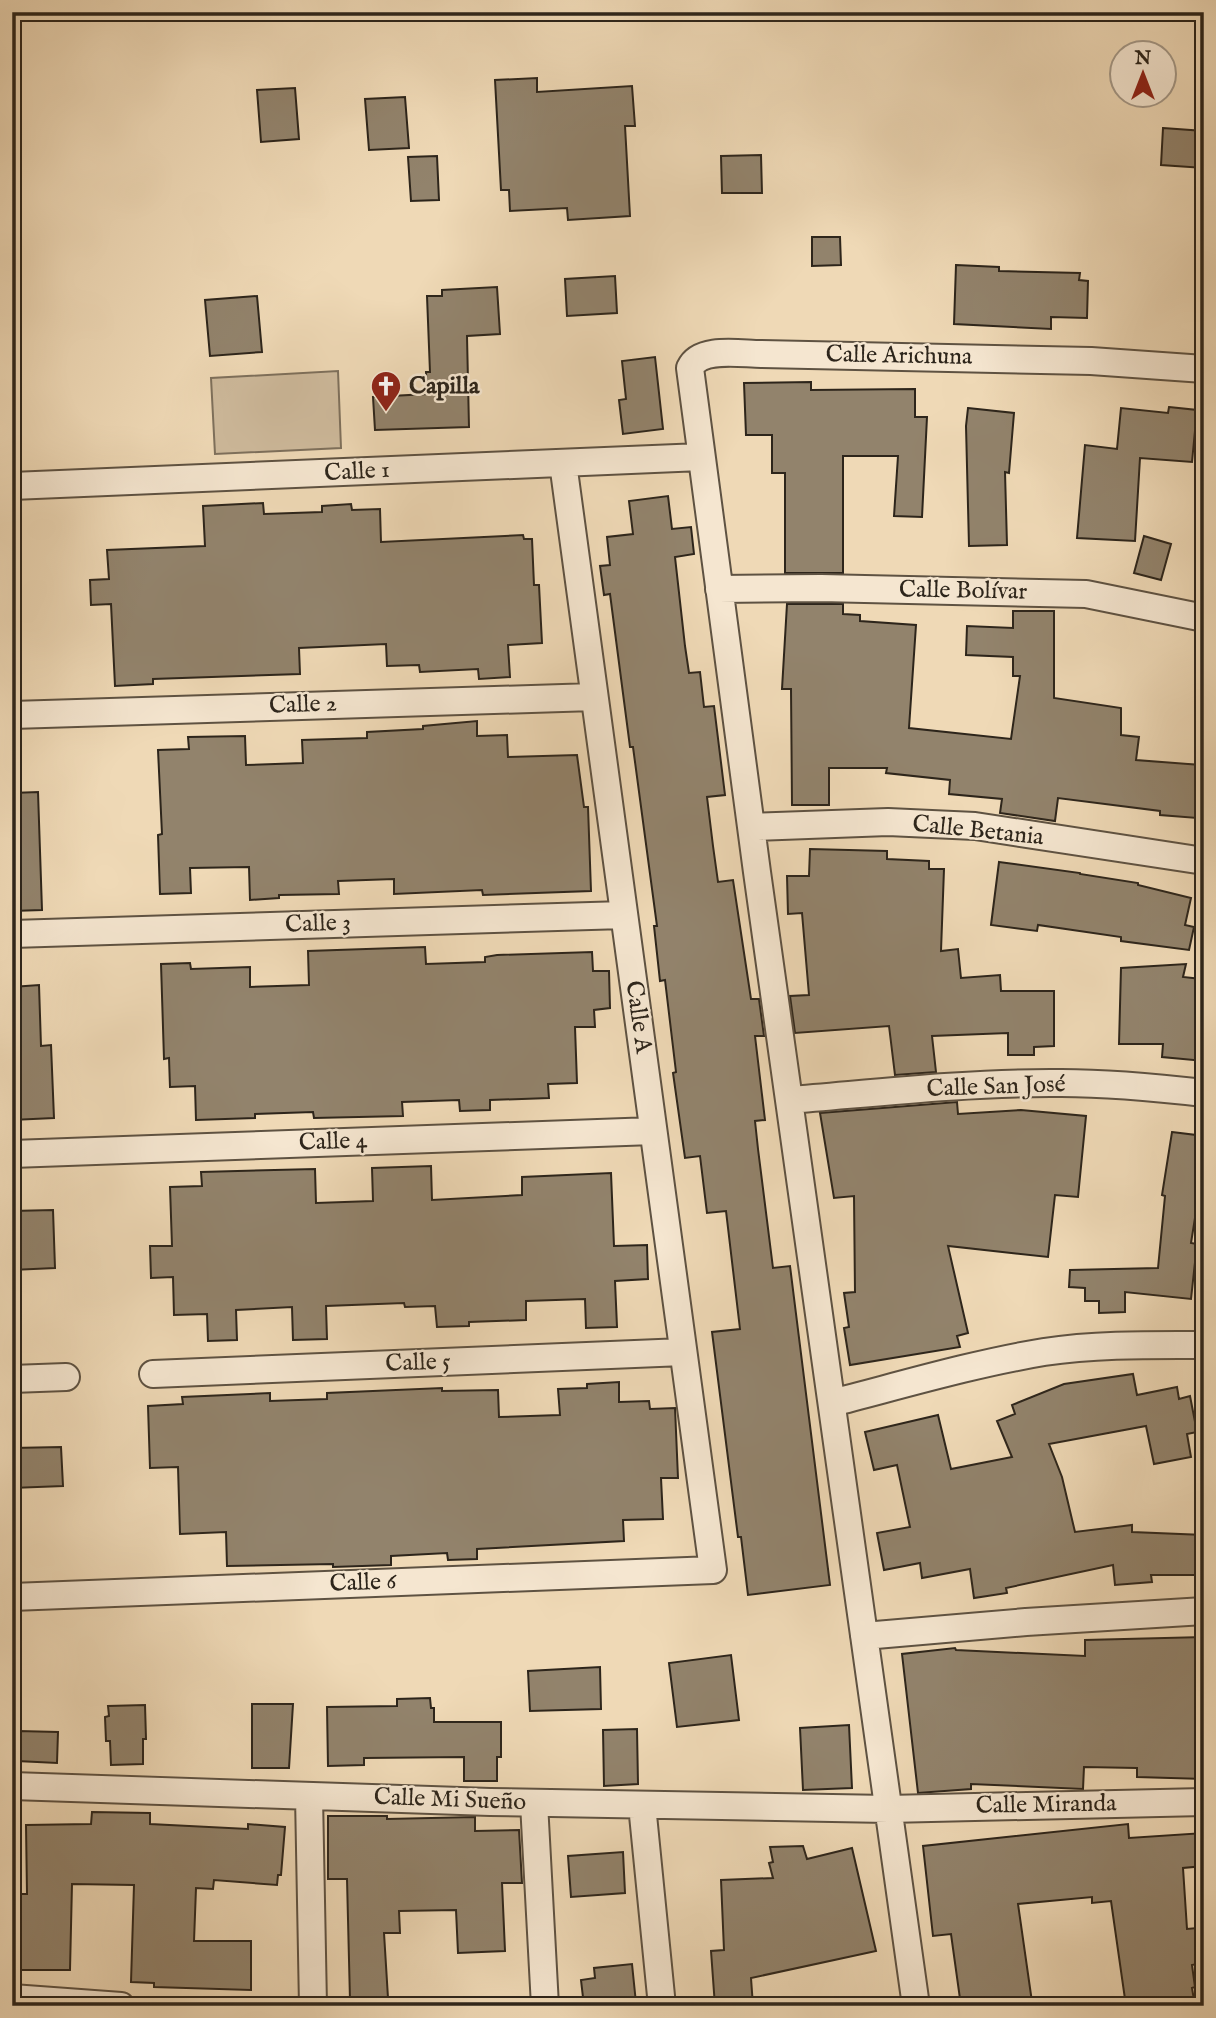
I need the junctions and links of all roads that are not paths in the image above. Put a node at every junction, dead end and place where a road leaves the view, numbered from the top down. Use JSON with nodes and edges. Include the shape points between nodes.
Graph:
{"nodes":[{"id":1,"x":1204,"y":369,"type":"edge"},
{"id":2,"x":701,"y":457,"type":"junction"},
{"id":3,"x":563,"y":463,"type":"junction"},
{"id":4,"x":12,"y":486,"type":"edge"},
{"id":5,"x":719,"y":589,"type":"junction"},
{"id":6,"x":1204,"y":618,"type":"edge"},
{"id":7,"x":594,"y":697,"type":"junction"},
{"id":8,"x":12,"y":715,"type":"edge"},
{"id":9,"x":752,"y":827,"type":"junction"},
{"id":10,"x":1204,"y":861,"type":"edge"},
{"id":11,"x":624,"y":915,"type":"junction"},
{"id":12,"x":12,"y":934,"type":"edge"},
{"id":13,"x":1204,"y":1093,"type":"edge"},
{"id":14,"x":789,"y":1100,"type":"junction"},
{"id":15,"x":653,"y":1131,"type":"junction"},
{"id":16,"x":12,"y":1154,"type":"edge"},
{"id":17,"x":1204,"y":1345,"type":"edge"},
{"id":18,"x":683,"y":1352,"type":"junction"},
{"id":19,"x":153,"y":1374,"type":"dead end"},
{"id":20,"x":66,"y":1377,"type":"dead end"},
{"id":21,"x":12,"y":1379,"type":"edge"},
{"id":22,"x":832,"y":1404,"type":"junction"},
{"id":23,"x":713,"y":1570,"type":"joint"},
{"id":24,"x":12,"y":1597,"type":"edge"},
{"id":25,"x":1204,"y":1611,"type":"edge"},
{"id":26,"x":864,"y":1636,"type":"junction"},
{"id":27,"x":12,"y":1786,"type":"edge"},
{"id":28,"x":309,"y":1796,"type":"junction"},
{"id":29,"x":1204,"y":1802,"type":"edge"},
{"id":30,"x":534,"y":1803,"type":"junction"},
{"id":31,"x":642,"y":1805,"type":"junction"},
{"id":32,"x":888,"y":1809,"type":"junction"},
{"id":33,"x":12,"y":1998,"type":"edge"},
{"id":34,"x":121,"y":2006,"type":"edge"},
{"id":35,"x":313,"y":2006,"type":"edge"},
{"id":36,"x":545,"y":2006,"type":"edge"},
{"id":37,"x":663,"y":2006,"type":"edge"},
{"id":38,"x":916,"y":2006,"type":"edge"}],
"edges":[{"from":1,"to":2,"type":"street","name":"Calle Arichuna","via":[[1036,359],[710,354],[692,362],[689,374]]},
{"from":2,"to":3,"type":"street","name":"Calle 1"},
{"from":2,"to":5,"type":"street"},
{"from":3,"to":4,"type":"street","name":"Calle 1"},
{"from":3,"to":7,"type":"street","name":"Calle A"},
{"from":5,"to":6,"type":"street","name":"Calle Bolívar","via":[[1086,594]]},
{"from":5,"to":9,"type":"street"},
{"from":7,"to":8,"type":"street","name":"Calle 2"},
{"from":7,"to":11,"type":"street","name":"Calle A"},
{"from":9,"to":10,"type":"street","name":"Calle Betania","via":[[888,822],[975,826]]},
{"from":9,"to":14,"type":"street"},
{"from":11,"to":12,"type":"street","name":"Calle 3"},
{"from":11,"to":15,"type":"street","name":"Calle A"},
{"from":13,"to":14,"type":"street","name":"Calle San José","via":[[1051,1083]]},
{"from":14,"to":22,"type":"street"},
{"from":15,"to":16,"type":"street","name":"Calle 4"},
{"from":15,"to":18,"type":"street","name":"Calle A"},
{"from":17,"to":22,"type":"street","via":[[1125,1345],[1047,1352]]},
{"from":18,"to":19,"type":"street","name":"Calle 5"},
{"from":18,"to":23,"type":"street","name":"Calle A"},
{"from":20,"to":21,"type":"street"},
{"from":22,"to":26,"type":"street"},
{"from":23,"to":24,"type":"street","name":"Calle 6"},
{"from":25,"to":26,"type":"street"},
{"from":26,"to":32,"type":"street"},
{"from":27,"to":28,"type":"street","name":"Calle Mi Sueño"},
{"from":28,"to":30,"type":"street","name":"Calle Mi Sueño"},
{"from":28,"to":35,"type":"street"},
{"from":29,"to":32,"type":"street","name":"Calle Miranda"},
{"from":30,"to":31,"type":"street","name":"Calle Mi Sueño"},
{"from":30,"to":36,"type":"street"},
{"from":31,"to":32,"type":"street","name":"Calle Mi Sueño"},
{"from":31,"to":37,"type":"street"},
{"from":32,"to":38,"type":"street"},
{"from":33,"to":34,"type":"street"}]}
